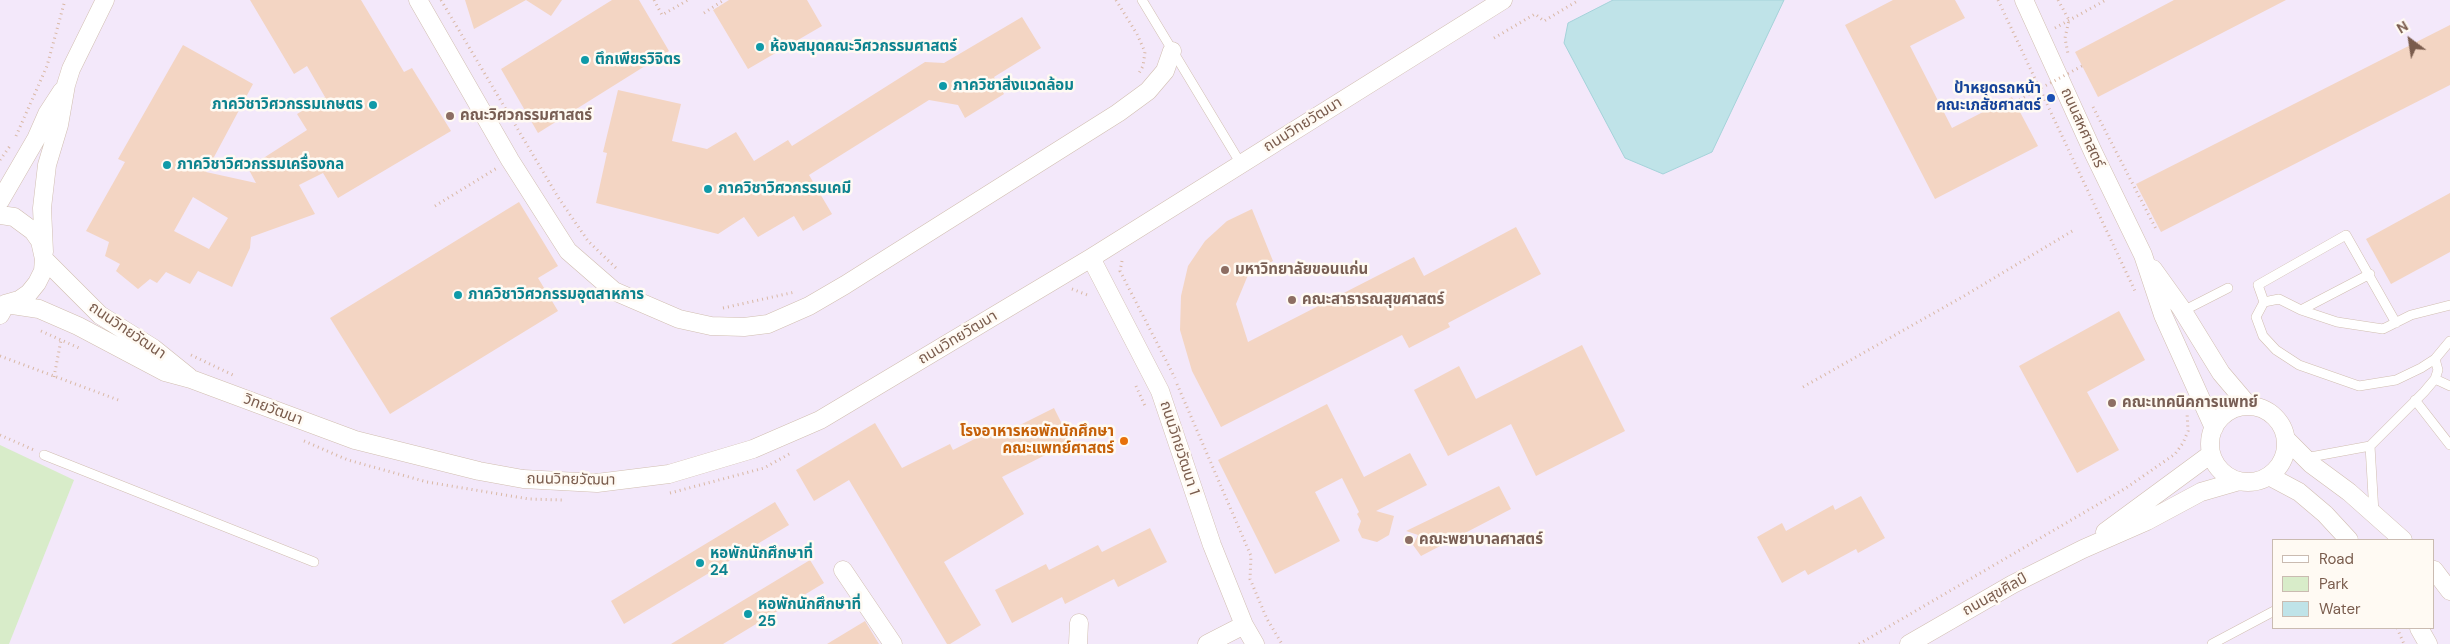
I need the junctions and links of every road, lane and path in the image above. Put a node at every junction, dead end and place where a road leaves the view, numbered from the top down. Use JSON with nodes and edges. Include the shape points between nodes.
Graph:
{"nodes":[{"id":1,"x":65,"y":0,"type":"edge"},
{"id":2,"x":95,"y":0,"type":"edge"},
{"id":3,"x":105,"y":0,"type":"edge"},
{"id":4,"x":418,"y":0,"type":"edge"},
{"id":5,"x":441,"y":0,"type":"edge"},
{"id":6,"x":654,"y":0,"type":"edge"},
{"id":7,"x":688,"y":0,"type":"edge"},
{"id":8,"x":724,"y":0,"type":"edge"},
{"id":9,"x":1116,"y":0,"type":"edge"},
{"id":10,"x":1142,"y":0,"type":"edge"},
{"id":11,"x":1503,"y":0,"type":"edge"},
{"id":12,"x":1579,"y":0,"type":"edge"},
{"id":13,"x":1998,"y":0,"type":"edge"},
{"id":14,"x":2024,"y":0,"type":"edge"},
{"id":15,"x":2058,"y":0,"type":"edge"},
{"id":16,"x":2106,"y":0,"type":"edge"},
{"id":17,"x":704,"y":13,"type":"dead end"},
{"id":18,"x":95,"y":20,"type":"junction"},
{"id":19,"x":2069,"y":20,"type":"junction"},
{"id":20,"x":2041,"y":35,"type":"junction"},
{"id":21,"x":1494,"y":38,"type":"dead end"},
{"id":22,"x":1172,"y":51,"type":"junction"},
{"id":23,"x":2082,"y":66,"type":"dead end"},
{"id":24,"x":2075,"y":71,"type":"dead end"},
{"id":25,"x":1138,"y":74,"type":"dead end"},
{"id":26,"x":66,"y":85,"type":"junction"},
{"id":27,"x":2015,"y":102,"type":"dead end"},
{"id":28,"x":2093,"y":106,"type":"dead end"},
{"id":29,"x":0,"y":160,"type":"edge"},
{"id":30,"x":510,"y":160,"type":"junction"},
{"id":31,"x":1241,"y":164,"type":"junction"},
{"id":32,"x":0,"y":201,"type":"edge"},
{"id":33,"x":435,"y":206,"type":"dead end"},
{"id":34,"x":0,"y":215,"type":"edge"},
{"id":35,"x":2156,"y":229,"type":"dead end"},
{"id":36,"x":2074,"y":230,"type":"dead end"},
{"id":37,"x":44,"y":255,"type":"junction"},
{"id":38,"x":2142,"y":255,"type":"junction"},
{"id":39,"x":1129,"y":256,"type":"dead end"},
{"id":40,"x":1121,"y":262,"type":"junction"},
{"id":41,"x":1095,"y":266,"type":"junction"},
{"id":42,"x":620,"y":272,"type":"dead end"},
{"id":43,"x":2370,"y":274,"type":"junction"},
{"id":44,"x":2228,"y":288,"type":"dead end"},
{"id":45,"x":1072,"y":289,"type":"junction"},
{"id":46,"x":797,"y":291,"type":"dead end"},
{"id":47,"x":1063,"y":294,"type":"dead end"},
{"id":48,"x":2138,"y":296,"type":"dead end"},
{"id":49,"x":1092,"y":299,"type":"dead end"},
{"id":50,"x":2264,"y":302,"type":"junction"},
{"id":51,"x":2450,"y":305,"type":"edge"},
{"id":52,"x":2,"y":308,"type":"edge"},
{"id":53,"x":720,"y":308,"type":"dead end"},
{"id":54,"x":2301,"y":310,"type":"junction"},
{"id":55,"x":2183,"y":311,"type":"junction"},
{"id":56,"x":2396,"y":323,"type":"junction"},
{"id":57,"x":61,"y":340,"type":"dead end"},
{"id":58,"x":2450,"y":340,"type":"edge"},
{"id":59,"x":185,"y":352,"type":"dead end"},
{"id":60,"x":0,"y":356,"type":"edge"},
{"id":61,"x":2435,"y":359,"type":"junction"},
{"id":62,"x":54,"y":377,"type":"junction"},
{"id":63,"x":242,"y":378,"type":"dead end"},
{"id":64,"x":1132,"y":378,"type":"dead end"},
{"id":65,"x":192,"y":379,"type":"junction"},
{"id":66,"x":2435,"y":379,"type":"junction"},
{"id":67,"x":2450,"y":386,"type":"edge"},
{"id":68,"x":1804,"y":387,"type":"dead end"},
{"id":69,"x":2415,"y":400,"type":"junction"},
{"id":70,"x":121,"y":401,"type":"dead end"},
{"id":71,"x":2249,"y":406,"type":"junction"},
{"id":72,"x":2186,"y":407,"type":"dead end"},
{"id":73,"x":1147,"y":410,"type":"dead end"},
{"id":74,"x":2214,"y":428,"type":"junction"},
{"id":75,"x":0,"y":435,"type":"edge"},
{"id":76,"x":2286,"y":439,"type":"junction"},
{"id":77,"x":355,"y":440,"type":"joint"},
{"id":78,"x":2450,"y":445,"type":"edge"},
{"id":79,"x":2370,"y":446,"type":"junction"},
{"id":80,"x":798,"y":448,"type":"dead end"},
{"id":81,"x":2211,"y":454,"type":"junction"},
{"id":82,"x":44,"y":455,"type":"joint"},
{"id":83,"x":2304,"y":458,"type":"junction"},
{"id":84,"x":348,"y":460,"type":"dead end"},
{"id":85,"x":2268,"y":476,"type":"junction"},
{"id":86,"x":2239,"y":481,"type":"junction"},
{"id":87,"x":662,"y":494,"type":"dead end"},
{"id":88,"x":568,"y":500,"type":"dead end"},
{"id":89,"x":2374,"y":515,"type":"junction"},
{"id":90,"x":2348,"y":539,"type":"edge"},
{"id":91,"x":2402,"y":539,"type":"edge"},
{"id":92,"x":2083,"y":549,"type":"junction"},
{"id":93,"x":314,"y":562,"type":"dead end"},
{"id":94,"x":843,"y":570,"type":"dead end"},
{"id":95,"x":2435,"y":571,"type":"edge"},
{"id":96,"x":2450,"y":591,"type":"edge"},
{"id":97,"x":2272,"y":612,"type":"edge"},
{"id":98,"x":1079,"y":623,"type":"dead end"},
{"id":99,"x":1244,"y":625,"type":"junction"},
{"id":100,"x":2397,"y":629,"type":"edge"},
{"id":101,"x":2420,"y":629,"type":"edge"},
{"id":102,"x":893,"y":644,"type":"edge"},
{"id":103,"x":1078,"y":644,"type":"edge"},
{"id":104,"x":1207,"y":644,"type":"edge"},
{"id":105,"x":1254,"y":644,"type":"edge"},
{"id":106,"x":1282,"y":644,"type":"edge"},
{"id":107,"x":1859,"y":644,"type":"edge"},
{"id":108,"x":1909,"y":644,"type":"edge"},
{"id":109,"x":2212,"y":644,"type":"edge"},
{"id":110,"x":2404,"y":644,"type":"edge"},
{"id":111,"x":2428,"y":644,"type":"edge"}],
"edges":[{"from":1,"to":29,"type":"path","via":[[47,66],[13,142]]},
{"from":2,"to":18,"type":"street"},
{"from":3,"to":18,"type":"street"},
{"from":4,"to":30,"type":"street"},
{"from":5,"to":42,"type":"path","via":[[558,197],[588,241]]},
{"from":6,"to":7,"type":"path","via":[[662,15]]},
{"from":8,"to":17,"type":"path"},
{"from":9,"to":25,"type":"path","via":[[1145,52]]},
{"from":10,"to":22,"type":"lane"},
{"from":11,"to":31,"type":"street","name":"ถนนวิทยวัฒนา"},
{"from":12,"to":21,"type":"path","via":[[1544,21],[1536,14]]},
{"from":13,"to":48,"type":"path"},
{"from":14,"to":20,"type":"street","name":"ถนนสหศาสตร์"},
{"from":15,"to":19,"type":"path"},
{"from":16,"to":19,"type":"path"},
{"from":18,"to":26,"type":"street"},
{"from":19,"to":20,"type":"path"},
{"from":19,"to":24,"type":"path","via":[[2065,38]]},
{"from":20,"to":38,"type":"street","name":"ถนนสหศาสตร์"},
{"from":22,"to":30,"type":"street","via":[[1165,71],[1154,84],[1118,113],[845,285],[768,324],[711,326],[679,319],[614,291],[568,252]]},
{"from":22,"to":31,"type":"lane"},
{"from":23,"to":27,"type":"path","bridge":true},
{"from":26,"to":32,"type":"street"},
{"from":26,"to":37,"type":"street","via":[[45,182],[42,208]]},
{"from":28,"to":35,"type":"path"},
{"from":30,"to":33,"type":"path"},
{"from":31,"to":41,"type":"street","name":"ถนนวิทยวัฒนา"},
{"from":34,"to":37,"type":"street","name":"ถนนวิทยวัฒนา","via":[[25,223],[40,241]]},
{"from":36,"to":68,"type":"path"},
{"from":37,"to":52,"type":"street","via":[[38,283],[24,297]]},
{"from":37,"to":65,"type":"street","name":"ถนนวิทยวัฒนา","via":[[100,315],[154,348]]},
{"from":38,"to":55,"type":"street"},
{"from":38,"to":74,"type":"street","via":[[2163,315]]},
{"from":39,"to":40,"type":"path"},
{"from":40,"to":41,"type":"path"},
{"from":40,"to":106,"type":"path","via":[[1120,271],[1200,432],[1251,556],[1250,579]]},
{"from":41,"to":45,"type":"path"},
{"from":41,"to":77,"type":"street","name":"ถนนวิทยวัฒนา","via":[[820,420],[753,449],[669,474],[597,483],[523,480]]},
{"from":41,"to":99,"type":"street","name":"ถนนวิทยวัฒนา 1","via":[[1160,391],[1212,545]]},
{"from":43,"to":50,"type":"lane","via":[[2346,235],[2258,285]]},
{"from":43,"to":54,"type":"lane"},
{"from":43,"to":56,"type":"lane"},
{"from":44,"to":55,"type":"lane"},
{"from":45,"to":47,"type":"path"},
{"from":45,"to":49,"type":"path","via":[[1088,294]]},
{"from":46,"to":53,"type":"path"},
{"from":50,"to":54,"type":"lane","via":[[2279,299]]},
{"from":50,"to":61,"type":"lane","via":[[2256,317],[2263,336],[2298,365],[2330,377],[2359,386],[2396,380]]},
{"from":51,"to":56,"type":"lane","via":[[2411,315]]},
{"from":52,"to":65,"type":"street","via":[[40,309],[165,372]]},
{"from":54,"to":56,"type":"lane","via":[[2370,329],[2382,330]]},
{"from":55,"to":71,"type":"street","via":[[2221,373]]},
{"from":57,"to":62,"type":"path"},
{"from":58,"to":61,"type":"lane"},
{"from":59,"to":63,"type":"path"},
{"from":60,"to":62,"type":"path"},
{"from":61,"to":66,"type":"lane","via":[[2438,370]]},
{"from":62,"to":70,"type":"path"},
{"from":64,"to":73,"type":"path"},
{"from":65,"to":77,"type":"street","name":"วิทยวัฒนา"},
{"from":66,"to":67,"type":"lane"},
{"from":66,"to":69,"type":"lane"},
{"from":69,"to":78,"type":"lane"},
{"from":69,"to":79,"type":"lane"},
{"from":71,"to":74,"type":"street","via":[[2228,412]]},
{"from":71,"to":76,"type":"street","via":[[2270,412]]},
{"from":72,"to":107,"type":"path","via":[[2188,431],[2175,454],[2126,488]]},
{"from":74,"to":81,"type":"street"},
{"from":75,"to":82,"type":"path"},
{"from":76,"to":83,"type":"street"},
{"from":76,"to":85,"type":"street","via":[[2283,460]]},
{"from":79,"to":83,"type":"lane"},
{"from":79,"to":89,"type":"lane"},
{"from":80,"to":87,"type":"path","via":[[764,468],[680,492]]},
{"from":81,"to":86,"type":"street","via":[[2221,471]]},
{"from":81,"to":92,"type":"street"},
{"from":82,"to":93,"type":"lane"},
{"from":83,"to":89,"type":"street"},
{"from":84,"to":88,"type":"path","via":[[427,482],[529,500]]},
{"from":85,"to":86,"type":"street","via":[[2249,482]]},
{"from":85,"to":90,"type":"street","via":[[2299,492]]},
{"from":86,"to":92,"type":"street","via":[[2201,492],[2147,521]]},
{"from":89,"to":91,"type":"street"},
{"from":92,"to":108,"type":"street","name":"ถนนสุขศิลป์","via":[[2013,584]]},
{"from":94,"to":102,"type":"street"},
{"from":95,"to":96,"type":"street"},
{"from":97,"to":109,"type":"lane"},
{"from":98,"to":103,"type":"street"},
{"from":99,"to":104,"type":"street"},
{"from":99,"to":105,"type":"street","name":"ถนนวิทยวัฒนา 1"},
{"from":100,"to":110,"type":"path"},
{"from":101,"to":111,"type":"street"}]}
